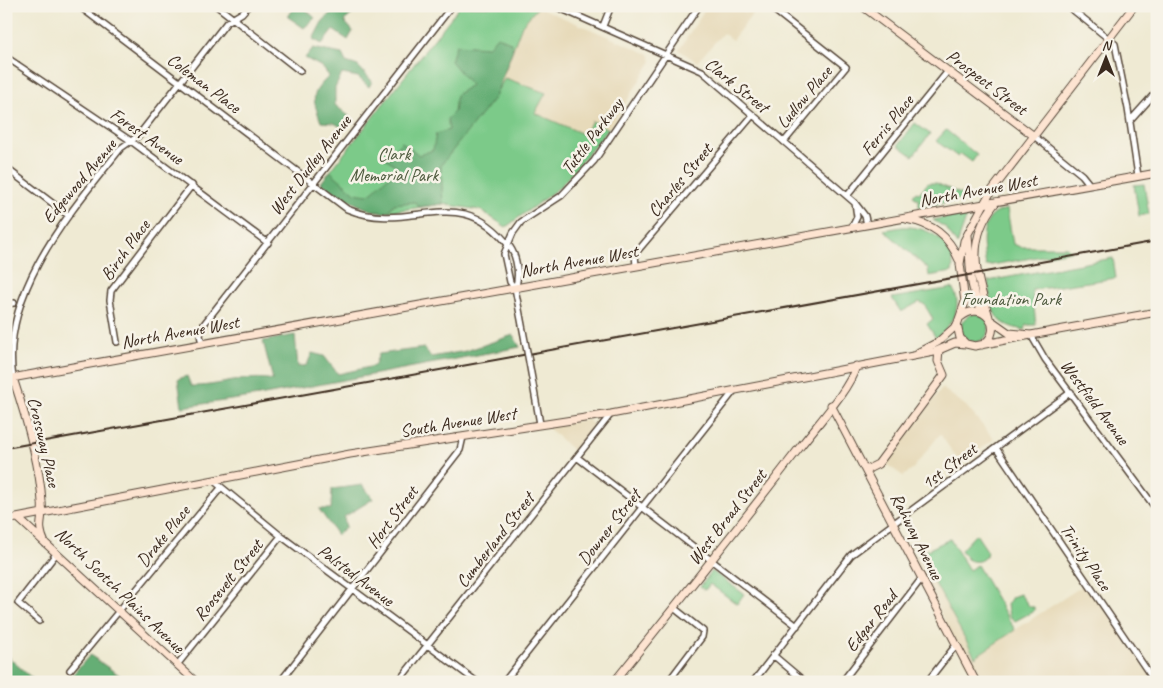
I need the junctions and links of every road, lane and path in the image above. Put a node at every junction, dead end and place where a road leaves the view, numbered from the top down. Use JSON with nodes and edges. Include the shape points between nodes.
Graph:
{"nodes":[{"id":1,"x":79,"y":6,"type":"edge"},
{"id":2,"x":217,"y":6,"type":"edge"},
{"id":3,"x":248,"y":6,"type":"edge"},
{"id":4,"x":452,"y":6,"type":"edge"},
{"id":5,"x":555,"y":6,"type":"edge"},
{"id":6,"x":611,"y":6,"type":"edge"},
{"id":7,"x":699,"y":6,"type":"edge"},
{"id":8,"x":769,"y":6,"type":"edge"},
{"id":9,"x":862,"y":6,"type":"edge"},
{"id":10,"x":1068,"y":6,"type":"edge"},
{"id":11,"x":1134,"y":6,"type":"edge"},
{"id":12,"x":234,"y":18,"type":"junction"},
{"id":13,"x":603,"y":26,"type":"junction"},
{"id":14,"x":1110,"y":38,"type":"junction"},
{"id":15,"x":667,"y":55,"type":"junction"},
{"id":16,"x":6,"y":57,"type":"edge"},
{"id":17,"x":300,"y":71,"type":"dead end"},
{"id":18,"x":948,"y":71,"type":"junction"},
{"id":19,"x":180,"y":82,"type":"junction"},
{"id":20,"x":1157,"y":90,"type":"edge"},
{"id":21,"x":753,"y":115,"type":"junction"},
{"id":22,"x":1130,"y":121,"type":"junction"},
{"id":23,"x":1034,"y":136,"type":"junction"},
{"id":24,"x":131,"y":141,"type":"junction"},
{"id":25,"x":784,"y":142,"type":"junction"},
{"id":26,"x":6,"y":168,"type":"edge"},
{"id":27,"x":1157,"y":173,"type":"edge"},
{"id":28,"x":1138,"y":176,"type":"junction"},
{"id":29,"x":312,"y":184,"type":"junction"},
{"id":30,"x":192,"y":185,"type":"junction"},
{"id":31,"x":1090,"y":185,"type":"junction"},
{"id":32,"x":847,"y":196,"type":"junction"},
{"id":33,"x":996,"y":202,"type":"junction"},
{"id":34,"x":855,"y":203,"type":"junction"},
{"id":35,"x":983,"y":204,"type":"junction"},
{"id":36,"x":68,"y":215,"type":"junction"},
{"id":37,"x":900,"y":219,"type":"junction"},
{"id":38,"x":867,"y":225,"type":"junction"},
{"id":39,"x":852,"y":227,"type":"junction"},
{"id":40,"x":968,"y":235,"type":"junction"},
{"id":41,"x":268,"y":243,"type":"junction"},
{"id":42,"x":508,"y":244,"type":"junction"},
{"id":43,"x":960,"y":264,"type":"junction"},
{"id":44,"x":636,"y":266,"type":"junction"},
{"id":45,"x":20,"y":285,"type":"dead end"},
{"id":46,"x":515,"y":288,"type":"junction"},
{"id":47,"x":6,"y":304,"type":"edge"},
{"id":48,"x":1156,"y":313,"type":"edge"},
{"id":49,"x":988,"y":317,"type":"junction"},
{"id":50,"x":959,"y":321,"type":"junction"},
{"id":51,"x":1031,"y":335,"type":"junction"},
{"id":52,"x":117,"y":342,"type":"dead end"},
{"id":53,"x":202,"y":344,"type":"junction"},
{"id":54,"x":966,"y":344,"type":"junction"},
{"id":55,"x":982,"y":345,"type":"junction"},
{"id":56,"x":940,"y":350,"type":"junction"},
{"id":57,"x":915,"y":354,"type":"junction"},
{"id":58,"x":856,"y":366,"type":"junction"},
{"id":59,"x":9,"y":378,"type":"edge"},
{"id":60,"x":736,"y":388,"type":"junction"},
{"id":61,"x":1071,"y":392,"type":"junction"},
{"id":62,"x":831,"y":405,"type":"junction"},
{"id":63,"x":611,"y":414,"type":"junction"},
{"id":64,"x":540,"y":424,"type":"junction"},
{"id":65,"x":464,"y":437,"type":"junction"},
{"id":66,"x":996,"y":448,"type":"junction"},
{"id":67,"x":578,"y":458,"type":"junction"},
{"id":68,"x":866,"y":470,"type":"junction"},
{"id":69,"x":214,"y":481,"type":"junction"},
{"id":70,"x":220,"y":489,"type":"junction"},
{"id":71,"x":643,"y":506,"type":"junction"},
{"id":72,"x":1157,"y":510,"type":"edge"},
{"id":73,"x":41,"y":513,"type":"junction"},
{"id":74,"x":18,"y":518,"type":"junction"},
{"id":75,"x":6,"y":520,"type":"edge"},
{"id":76,"x":894,"y":524,"type":"junction"},
{"id":77,"x":281,"y":536,"type":"junction"},
{"id":78,"x":46,"y":546,"type":"junction"},
{"id":79,"x":56,"y":554,"type":"junction"},
{"id":80,"x":714,"y":560,"type":"junction"},
{"id":81,"x":922,"y":578,"type":"junction"},
{"id":82,"x":353,"y":590,"type":"junction"},
{"id":83,"x":674,"y":608,"type":"junction"},
{"id":84,"x":118,"y":612,"type":"junction"},
{"id":85,"x":39,"y":621,"type":"dead end"},
{"id":86,"x":797,"y":626,"type":"junction"},
{"id":87,"x":956,"y":645,"type":"junction"},
{"id":88,"x":428,"y":646,"type":"junction"},
{"id":89,"x":773,"y":656,"type":"junction"},
{"id":90,"x":177,"y":665,"type":"junction"},
{"id":91,"x":70,"y":670,"type":"dead end"},
{"id":92,"x":196,"y":682,"type":"edge"},
{"id":93,"x":280,"y":682,"type":"edge"},
{"id":94,"x":398,"y":682,"type":"edge"},
{"id":95,"x":477,"y":682,"type":"edge"},
{"id":96,"x":504,"y":682,"type":"edge"},
{"id":97,"x":614,"y":682,"type":"edge"},
{"id":98,"x":668,"y":682,"type":"edge"},
{"id":99,"x":753,"y":682,"type":"edge"},
{"id":100,"x":804,"y":682,"type":"edge"},
{"id":101,"x":842,"y":682,"type":"edge"},
{"id":102,"x":927,"y":682,"type":"edge"},
{"id":103,"x":976,"y":682,"type":"edge"},
{"id":104,"x":1154,"y":682,"type":"edge"}],
"edges":[{"from":1,"to":19,"type":"street","name":"Coleman Place"},
{"from":2,"to":12,"type":"street"},
{"from":3,"to":12,"type":"street","name":"Edgewood Avenue"},
{"from":4,"to":29,"type":"street","name":"West Dudley Avenue"},
{"from":5,"to":13,"type":"street","name":"Clark Street"},
{"from":6,"to":13,"type":"street"},
{"from":7,"to":15,"type":"street","name":"Tuttle Parkway"},
{"from":8,"to":25,"type":"street","name":"Ludlow Place","via":[[846,67]]},
{"from":9,"to":18,"type":"main road","name":"Prospect Street"},
{"from":10,"to":14,"type":"street"},
{"from":11,"to":14,"type":"main road"},
{"from":12,"to":17,"type":"street"},
{"from":12,"to":19,"type":"street","name":"Edgewood Avenue"},
{"from":13,"to":15,"type":"street","name":"Clark Street"},
{"from":14,"to":22,"type":"street","via":[[1119,58]]},
{"from":14,"to":23,"type":"main road"},
{"from":15,"to":21,"type":"street","name":"Clark Street","via":[[702,71]]},
{"from":15,"to":42,"type":"street","name":"Tuttle Parkway","via":[[594,161],[561,196],[521,222]]},
{"from":16,"to":24,"type":"street","name":"Forest Avenue"},
{"from":18,"to":23,"type":"main road","name":"Prospect Street"},
{"from":18,"to":32,"type":"street","name":"Ferris Place"},
{"from":19,"to":24,"type":"street","name":"Edgewood Avenue"},
{"from":19,"to":29,"type":"street","name":"Coleman Place"},
{"from":20,"to":22,"type":"street"},
{"from":21,"to":25,"type":"street","name":"Clark Street"},
{"from":21,"to":44,"type":"street","name":"Charles Street","via":[[635,254]]},
{"from":22,"to":28,"type":"street"},
{"from":23,"to":31,"type":"street","name":"Prospect Street"},
{"from":23,"to":35,"type":"main road"},
{"from":24,"to":30,"type":"street","name":"Forest Avenue"},
{"from":24,"to":36,"type":"street","name":"Edgewood Avenue","via":[[121,148]]},
{"from":25,"to":32,"type":"street","name":"Clark Street"},
{"from":26,"to":36,"type":"street"},
{"from":27,"to":28,"type":"main road","name":"North Avenue West"},
{"from":28,"to":31,"type":"main road","name":"North Avenue West"},
{"from":29,"to":41,"type":"street","name":"West Dudley Avenue"},
{"from":29,"to":42,"type":"street","name":"Tuttle Parkway","via":[[347,209],[363,216],[382,218],[451,211],[469,214],[490,225]]},
{"from":30,"to":41,"type":"street","name":"Forest Avenue"},
{"from":30,"to":52,"type":"street","name":"Birch Place","via":[[111,291]]},
{"from":31,"to":33,"type":"main road","name":"North Avenue West"},
{"from":32,"to":34,"type":"street","name":"Clark Street"},
{"from":33,"to":35,"type":"main road","name":"North Avenue West"},
{"from":33,"to":49,"type":"main road","via":[[982,221],[975,244]]},
{"from":34,"to":38,"type":"street","name":"Clark Street","via":[[865,216]]},
{"from":34,"to":39,"type":"street","via":[[857,217]]},
{"from":35,"to":37,"type":"main road","name":"North Avenue West"},
{"from":35,"to":40,"type":"main road"},
{"from":36,"to":45,"type":"street","name":"Edgewood Avenue","via":[[43,246]]},
{"from":37,"to":38,"type":"main road","name":"North Avenue West"},
{"from":37,"to":43,"type":"main road","via":[[935,228],[951,245]]},
{"from":38,"to":39,"type":"main road","name":"North Avenue West"},
{"from":39,"to":44,"type":"main road","name":"North Avenue West"},
{"from":40,"to":43,"type":"main road"},
{"from":40,"to":49,"type":"main road","via":[[974,291],[977,302]]},
{"from":41,"to":53,"type":"street","name":"West Dudley Avenue","via":[[201,329]]},
{"from":42,"to":46,"type":"street","name":"Tuttle Parkway","via":[[513,252],[518,280]]},
{"from":42,"to":46,"type":"street","name":"Tuttle Parkway","via":[[504,254],[510,282]]},
{"from":43,"to":50,"type":"main road","via":[[965,299]]},
{"from":44,"to":46,"type":"main road","name":"North Avenue West"},
{"from":46,"to":53,"type":"main road","name":"North Avenue West"},
{"from":46,"to":64,"type":"street","name":"Tuttle Parkway","bridge":true},
{"from":47,"to":59,"type":"street","via":[[15,300]]},
{"from":48,"to":51,"type":"main road"},
{"from":49,"to":50,"type":"main road","via":[[971,311]]},
{"from":49,"to":51,"type":"main road","via":[[1009,332]]},
{"from":49,"to":55,"type":"main road","via":[[991,336]]},
{"from":50,"to":54,"type":"main road","via":[[959,336]]},
{"from":50,"to":57,"type":"main road","name":"South Avenue West","via":[[938,342]]},
{"from":51,"to":55,"type":"main road"},
{"from":51,"to":61,"type":"street","name":"Westfield Avenue"},
{"from":53,"to":59,"type":"main road","name":"North Avenue West"},
{"from":54,"to":55,"type":"main road"},
{"from":54,"to":56,"type":"main road","name":"South Avenue West","via":[[955,343]]},
{"from":56,"to":57,"type":"main road","name":"South Avenue West"},
{"from":56,"to":68,"type":"main road","via":[[938,360],[944,375],[878,464]]},
{"from":57,"to":58,"type":"main road","name":"South Avenue West"},
{"from":58,"to":60,"type":"main road","name":"South Avenue West"},
{"from":58,"to":62,"type":"main road","name":"West Broad Street"},
{"from":59,"to":73,"type":"main road","name":"Crossway Place","via":[[26,416],[43,503]]},
{"from":60,"to":63,"type":"main road","name":"South Avenue West"},
{"from":60,"to":71,"type":"street","name":"Downer Street"},
{"from":61,"to":66,"type":"street","name":"1st Street"},
{"from":61,"to":72,"type":"street","name":"Westfield Avenue"},
{"from":62,"to":68,"type":"main road","name":"Rahway Avenue"},
{"from":62,"to":80,"type":"main road","name":"West Broad Street"},
{"from":63,"to":64,"type":"main road","name":"South Avenue West"},
{"from":63,"to":67,"type":"street","name":"Cumberland Street"},
{"from":64,"to":65,"type":"main road","name":"South Avenue West"},
{"from":65,"to":69,"type":"main road","name":"South Avenue West","via":[[350,454]]},
{"from":65,"to":82,"type":"street","name":"Hort Street","via":[[460,450]]},
{"from":66,"to":76,"type":"street","name":"1st Street"},
{"from":66,"to":104,"type":"street","name":"Trinity Place"},
{"from":67,"to":71,"type":"street"},
{"from":67,"to":88,"type":"street","name":"Cumberland Street"},
{"from":68,"to":76,"type":"main road","name":"Rahway Avenue"},
{"from":69,"to":70,"type":"street","name":"Palsted Avenue"},
{"from":69,"to":73,"type":"main road","name":"South Avenue West"},
{"from":70,"to":77,"type":"street","name":"Palsted Avenue"},
{"from":70,"to":84,"type":"street","name":"Drake Place"},
{"from":71,"to":80,"type":"street"},
{"from":71,"to":96,"type":"street","name":"Downer Street"},
{"from":73,"to":74,"type":"main road","name":"South Avenue West"},
{"from":73,"to":78,"type":"main road","name":"North Scotch Plains Avenue","via":[[41,531]]},
{"from":74,"to":75,"type":"main road","name":"South Avenue West"},
{"from":74,"to":78,"type":"main road"},
{"from":76,"to":81,"type":"main road","name":"Rahway Avenue"},
{"from":76,"to":86,"type":"street","name":"1st Street","via":[[851,555]]},
{"from":77,"to":82,"type":"street","name":"Palsted Avenue"},
{"from":77,"to":90,"type":"street","name":"Roosevelt Street"},
{"from":78,"to":79,"type":"main road","name":"North Scotch Plains Avenue"},
{"from":79,"to":84,"type":"main road","name":"North Scotch Plains Avenue"},
{"from":79,"to":85,"type":"street","via":[[18,603]]},
{"from":80,"to":83,"type":"main road","name":"West Broad Street"},
{"from":80,"to":86,"type":"street"},
{"from":81,"to":87,"type":"main road","name":"Rahway Avenue"},
{"from":81,"to":101,"type":"street","name":"Edgar Road"},
{"from":82,"to":88,"type":"street","name":"Palsted Avenue"},
{"from":82,"to":93,"type":"street","name":"Hort Street"},
{"from":83,"to":97,"type":"main road","name":"West Broad Street"},
{"from":83,"to":98,"type":"street","via":[[703,631],[702,637]]},
{"from":84,"to":90,"type":"main road","name":"North Scotch Plains Avenue"},
{"from":84,"to":91,"type":"street","name":"Drake Place"},
{"from":86,"to":89,"type":"street","name":"1st Street"},
{"from":87,"to":102,"type":"street"},
{"from":87,"to":103,"type":"main road","name":"Rahway Avenue"},
{"from":88,"to":94,"type":"street","name":"Cumberland Street"},
{"from":88,"to":95,"type":"street","name":"Palsted Avenue"},
{"from":89,"to":99,"type":"street","name":"1st Street"},
{"from":89,"to":100,"type":"street"},
{"from":90,"to":92,"type":"main road","name":"North Scotch Plains Avenue"}]}
